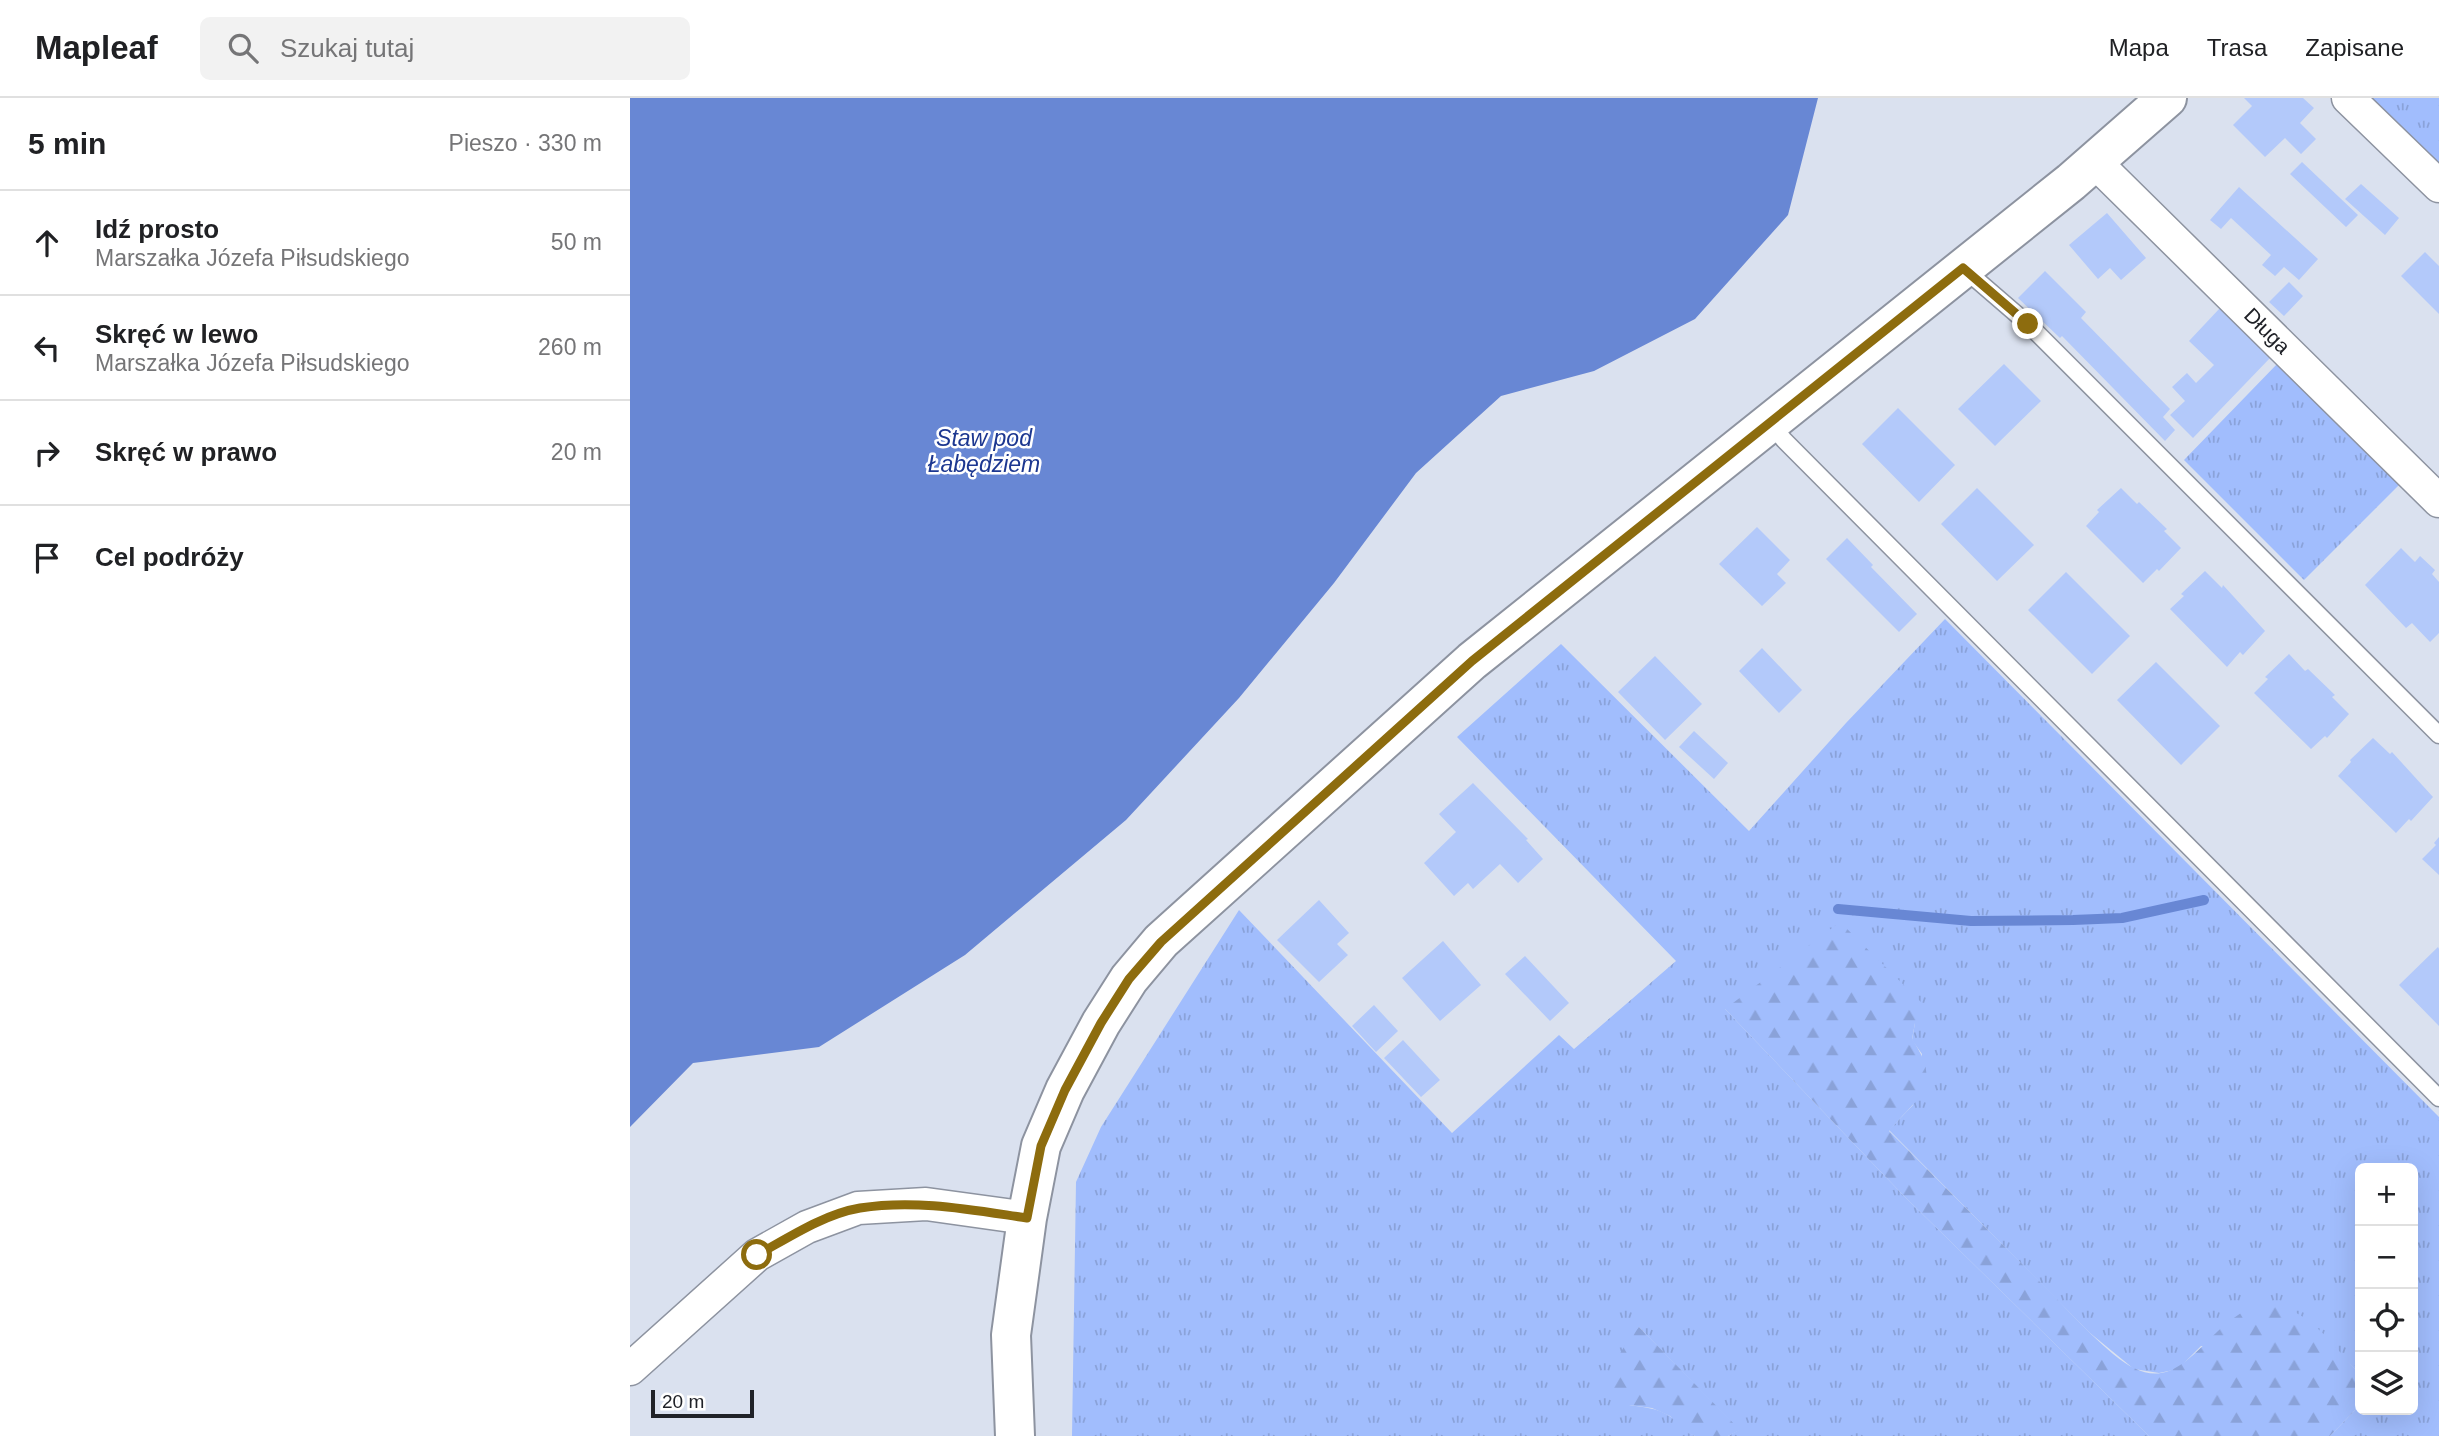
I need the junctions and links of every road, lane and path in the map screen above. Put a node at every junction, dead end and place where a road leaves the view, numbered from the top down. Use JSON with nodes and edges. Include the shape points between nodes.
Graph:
{"nodes":[{"id":1,"x":2167,"y":98,"type":"edge"},
{"id":2,"x":2348,"y":98,"type":"edge"},
{"id":3,"x":2094,"y":161,"type":"junction"},
{"id":4,"x":2439,"y":186,"type":"edge"},
{"id":5,"x":1963,"y":268,"type":"junction"},
{"id":6,"x":1769,"y":421,"type":"junction"},
{"id":7,"x":2439,"y":501,"type":"edge"},
{"id":8,"x":2439,"y":735,"type":"edge"},
{"id":9,"x":2439,"y":1098,"type":"edge"},
{"id":10,"x":1027,"y":1218,"type":"junction"},
{"id":11,"x":630,"y":1369,"type":"edge"},
{"id":12,"x":1015,"y":1436,"type":"edge"}],
"edges":[{"from":1,"to":3,"type":"street"},
{"from":2,"to":4,"type":"street"},
{"from":3,"to":5,"type":"street"},
{"from":3,"to":7,"type":"street","name":"Długa"},
{"from":5,"to":6,"type":"street"},
{"from":5,"to":8,"type":"lane","via":[[2028,324]]},
{"from":6,"to":9,"type":"lane"},
{"from":6,"to":10,"type":"street","via":[[1472,661],[1161,942],[1129,979],[1065,1090],[1041,1146]]},
{"from":10,"to":11,"type":"street","via":[[926,1204],[858,1208],[807,1227],[757,1255]]},
{"from":10,"to":12,"type":"street","via":[[1011,1335]]}]}
